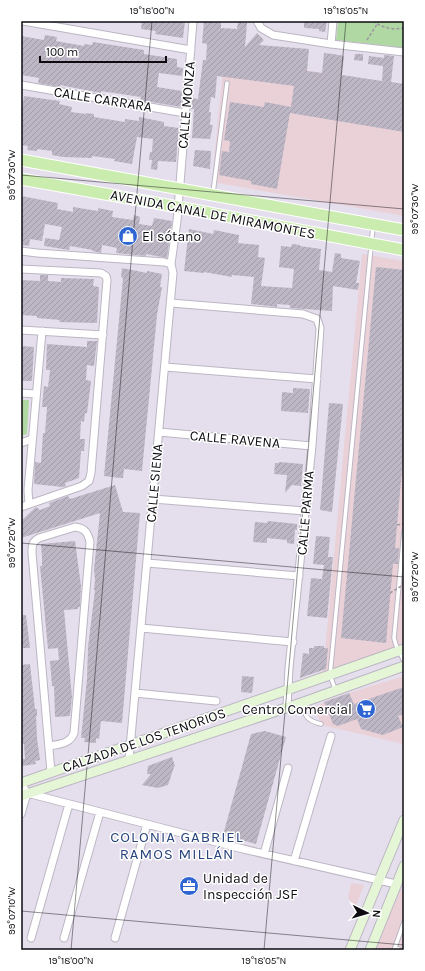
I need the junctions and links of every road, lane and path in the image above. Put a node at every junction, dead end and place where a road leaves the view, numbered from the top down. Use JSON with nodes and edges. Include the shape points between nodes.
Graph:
{"nodes":[{"id":1,"x":23,"y":21,"type":"edge"},
{"id":2,"x":193,"y":21,"type":"edge"},
{"id":3,"x":257,"y":21,"type":"edge"},
{"id":4,"x":333,"y":21,"type":"edge"},
{"id":5,"x":373,"y":21,"type":"edge"},
{"id":6,"x":378,"y":21,"type":"edge"},
{"id":7,"x":377,"y":24,"type":"junction"},
{"id":8,"x":404,"y":28,"type":"edge"},
{"id":9,"x":331,"y":44,"type":"junction"},
{"id":10,"x":362,"y":48,"type":"junction"},
{"id":11,"x":191,"y":50,"type":"junction"},
{"id":12,"x":404,"y":52,"type":"edge"},
{"id":13,"x":227,"y":83,"type":"dead end"},
{"id":14,"x":21,"y":85,"type":"edge"},
{"id":15,"x":186,"y":113,"type":"junction"},
{"id":16,"x":21,"y":160,"type":"edge"},
{"id":17,"x":21,"y":179,"type":"edge"},
{"id":18,"x":180,"y":189,"type":"junction"},
{"id":19,"x":212,"y":195,"type":"junction"},
{"id":20,"x":178,"y":207,"type":"junction"},
{"id":21,"x":374,"y":225,"type":"junction"},
{"id":22,"x":404,"y":230,"type":"edge"},
{"id":23,"x":371,"y":244,"type":"junction"},
{"id":24,"x":404,"y":250,"type":"edge"},
{"id":25,"x":21,"y":251,"type":"edge"},
{"id":26,"x":171,"y":264,"type":"junction"},
{"id":27,"x":21,"y":269,"type":"edge"},
{"id":28,"x":170,"y":303,"type":"junction"},
{"id":29,"x":21,"y":330,"type":"edge"},
{"id":30,"x":42,"y":331,"type":"junction"},
{"id":31,"x":103,"y":335,"type":"junction"},
{"id":32,"x":165,"y":367,"type":"junction"},
{"id":33,"x":317,"y":379,"type":"junction"},
{"id":34,"x":21,"y":393,"type":"edge"},
{"id":35,"x":36,"y":394,"type":"junction"},
{"id":36,"x":159,"y":432,"type":"junction"},
{"id":37,"x":32,"y":439,"type":"junction"},
{"id":38,"x":21,"y":443,"type":"edge"},
{"id":39,"x":312,"y":446,"type":"junction"},
{"id":40,"x":152,"y":499,"type":"junction"},
{"id":41,"x":29,"y":504,"type":"junction"},
{"id":42,"x":21,"y":507,"type":"edge"},
{"id":43,"x":306,"y":511,"type":"junction"},
{"id":44,"x":404,"y":524,"type":"edge"},
{"id":45,"x":397,"y":525,"type":"dead end"},
{"id":46,"x":404,"y":531,"type":"edge"},
{"id":47,"x":147,"y":563,"type":"junction"},
{"id":48,"x":299,"y":576,"type":"junction"},
{"id":49,"x":403,"y":585,"type":"edge"},
{"id":50,"x":390,"y":593,"type":"dead end"},
{"id":51,"x":141,"y":628,"type":"junction"},
{"id":52,"x":293,"y":642,"type":"junction"},
{"id":53,"x":401,"y":650,"type":"edge"},
{"id":54,"x":404,"y":661,"type":"edge"},
{"id":55,"x":404,"y":666,"type":"edge"},
{"id":56,"x":330,"y":675,"type":"junction"},
{"id":57,"x":288,"y":689,"type":"junction"},
{"id":58,"x":336,"y":690,"type":"junction"},
{"id":59,"x":135,"y":693,"type":"junction"},
{"id":60,"x":258,"y":700,"type":"junction"},
{"id":61,"x":216,"y":701,"type":"dead end"},
{"id":62,"x":302,"y":703,"type":"junction"},
{"id":63,"x":287,"y":707,"type":"junction"},
{"id":64,"x":264,"y":715,"type":"junction"},
{"id":65,"x":321,"y":724,"type":"dead end"},
{"id":66,"x":330,"y":736,"type":"dead end"},
{"id":67,"x":130,"y":744,"type":"junction"},
{"id":68,"x":49,"y":746,"type":"junction"},
{"id":69,"x":102,"y":755,"type":"junction"},
{"id":70,"x":129,"y":759,"type":"junction"},
{"id":71,"x":102,"y":768,"type":"junction"},
{"id":72,"x":288,"y":768,"type":"dead end"},
{"id":73,"x":51,"y":772,"type":"junction"},
{"id":74,"x":21,"y":783,"type":"edge"},
{"id":75,"x":24,"y":795,"type":"edge"},
{"id":76,"x":69,"y":804,"type":"junction"},
{"id":77,"x":100,"y":812,"type":"junction"},
{"id":78,"x":21,"y":814,"type":"edge"},
{"id":79,"x":404,"y":820,"type":"edge"},
{"id":80,"x":147,"y":824,"type":"junction"},
{"id":81,"x":264,"y":854,"type":"junction"},
{"id":82,"x":294,"y":861,"type":"junction"},
{"id":83,"x":404,"y":866,"type":"edge"},
{"id":84,"x":378,"y":881,"type":"junction"},
{"id":85,"x":398,"y":885,"type":"junction"},
{"id":86,"x":404,"y":922,"type":"edge"},
{"id":87,"x":31,"y":938,"type":"dead end"},
{"id":88,"x":64,"y":938,"type":"dead end"},
{"id":89,"x":115,"y":938,"type":"dead end"},
{"id":90,"x":394,"y":949,"type":"edge"},
{"id":91,"x":350,"y":950,"type":"edge"},
{"id":92,"x":370,"y":950,"type":"edge"},
{"id":93,"x":401,"y":950,"type":"edge"}],
"edges":[{"from":1,"to":11,"type":"street"},
{"from":2,"to":11,"type":"street","name":"CALLE MONZA"},
{"from":3,"to":9,"type":"street","via":[[273,35]]},
{"from":4,"to":9,"type":"street"},
{"from":5,"to":7,"type":"path"},
{"from":6,"to":7,"type":"path"},
{"from":7,"to":8,"type":"path","via":[[391,29]]},
{"from":7,"to":10,"type":"path"},
{"from":9,"to":10,"type":"street"},
{"from":10,"to":12,"type":"street"},
{"from":11,"to":15,"type":"street","name":"CALLE MONZA"},
{"from":13,"to":19,"type":"lane"},
{"from":14,"to":15,"type":"street","name":"CALLE CARRARA"},
{"from":15,"to":18,"type":"street","name":"CALLE MONZA"},
{"from":16,"to":18,"type":"main road","name":"AVENIDA CANAL DE MIRAMONTES"},
{"from":17,"to":20,"type":"main road","name":"AVENIDA CANAL DE MIRAMONTES"},
{"from":18,"to":19,"type":"main road","name":"AVENIDA CANAL DE MIRAMONTES"},
{"from":18,"to":20,"type":"street","name":"CALLE MONZA"},
{"from":19,"to":21,"type":"main road","name":"AVENIDA CANAL DE MIRAMONTES"},
{"from":20,"to":23,"type":"main road","name":"AVENIDA CANAL DE MIRAMONTES"},
{"from":20,"to":26,"type":"street","name":"CALLE SIENA"},
{"from":21,"to":22,"type":"main road","name":"AVENIDA CANAL DE MIRAMONTES"},
{"from":21,"to":23,"type":"lane"},
{"from":23,"to":24,"type":"main road","name":"AVENIDA CANAL DE MIRAMONTES"},
{"from":23,"to":56,"type":"lane"},
{"from":25,"to":26,"type":"street"},
{"from":26,"to":28,"type":"street","name":"CALLE SIENA","via":[[173,273]]},
{"from":27,"to":31,"type":"street","via":[[101,273],[106,276]]},
{"from":28,"to":32,"type":"street","name":"CALLE SIENA"},
{"from":28,"to":33,"type":"street","name":"CALLE PARMA","via":[[303,314],[317,319],[321,334]]},
{"from":29,"to":30,"type":"street"},
{"from":30,"to":31,"type":"street"},
{"from":30,"to":35,"type":"street"},
{"from":31,"to":41,"type":"street","via":[[89,481],[82,486]]},
{"from":32,"to":33,"type":"street"},
{"from":32,"to":36,"type":"street","name":"CALLE SIENA"},
{"from":33,"to":39,"type":"street","name":"CALLE PARMA"},
{"from":34,"to":35,"type":"street"},
{"from":35,"to":37,"type":"street"},
{"from":36,"to":39,"type":"street","name":"CALLE RAVENA"},
{"from":36,"to":40,"type":"street","name":"CALLE SIENA"},
{"from":37,"to":38,"type":"street"},
{"from":37,"to":41,"type":"street"},
{"from":39,"to":43,"type":"street","name":"CALLE PARMA"},
{"from":40,"to":43,"type":"street"},
{"from":40,"to":47,"type":"street","name":"CALLE SIENA"},
{"from":41,"to":42,"type":"street"},
{"from":43,"to":48,"type":"street","name":"CALLE PARMA"},
{"from":44,"to":45,"type":"path"},
{"from":46,"to":53,"type":"lane","via":[[394,638]]},
{"from":47,"to":48,"type":"street"},
{"from":47,"to":51,"type":"street","name":"CALLE SIENA"},
{"from":48,"to":52,"type":"street","name":"CALLE PARMA"},
{"from":49,"to":50,"type":"path","bridge":true},
{"from":51,"to":52,"type":"street"},
{"from":51,"to":59,"type":"street","name":"CALLE SIENA"},
{"from":52,"to":57,"type":"street","name":"CALLE PARMA"},
{"from":53,"to":54,"type":"lane"},
{"from":53,"to":56,"type":"street","name":"CALZADA DE LOS TENORIOS"},
{"from":55,"to":58,"type":"street","name":"CALZADA DE LOS TENORIOS"},
{"from":56,"to":57,"type":"street","name":"CALZADA DE LOS TENORIOS"},
{"from":56,"to":58,"type":"lane"},
{"from":57,"to":60,"type":"street","name":"CALZADA DE LOS TENORIOS"},
{"from":57,"to":63,"type":"street","name":"CALLE PARMA"},
{"from":58,"to":62,"type":"street","name":"CALZADA DE LOS TENORIOS"},
{"from":59,"to":61,"type":"street"},
{"from":59,"to":67,"type":"street","name":"CALLE SIENA"},
{"from":60,"to":64,"type":"street"},
{"from":60,"to":67,"type":"street","name":"CALZADA DE LOS TENORIOS"},
{"from":62,"to":63,"type":"street","name":"CALZADA DE LOS TENORIOS"},
{"from":62,"to":65,"type":"lane","via":[[306,717]]},
{"from":63,"to":64,"type":"street","name":"CALZADA DE LOS TENORIOS"},
{"from":64,"to":70,"type":"street","name":"CALZADA DE LOS TENORIOS"},
{"from":66,"to":82,"type":"street"},
{"from":67,"to":69,"type":"street","name":"CALZADA DE LOS TENORIOS"},
{"from":67,"to":70,"type":"street","name":"CALLE SIENA"},
{"from":68,"to":68,"type":"street","via":[[69,741],[74,733],[90,542],[85,530],[75,527],[38,538],[32,544]]},
{"from":68,"to":73,"type":"street"},
{"from":69,"to":71,"type":"street"},
{"from":69,"to":73,"type":"street","name":"CALZADA DE LOS TENORIOS"},
{"from":70,"to":71,"type":"street","name":"CALZADA DE LOS TENORIOS"},
{"from":71,"to":75,"type":"street","name":"CALZADA DE LOS TENORIOS"},
{"from":72,"to":81,"type":"street"},
{"from":73,"to":74,"type":"street","name":"CALZADA DE LOS TENORIOS"},
{"from":74,"to":75,"type":"street"},
{"from":75,"to":76,"type":"street"},
{"from":75,"to":78,"type":"street"},
{"from":76,"to":77,"type":"street"},
{"from":76,"to":87,"type":"street"},
{"from":77,"to":80,"type":"street"},
{"from":77,"to":88,"type":"street"},
{"from":79,"to":84,"type":"street"},
{"from":80,"to":81,"type":"street"},
{"from":80,"to":89,"type":"street"},
{"from":81,"to":82,"type":"street"},
{"from":82,"to":84,"type":"street"},
{"from":83,"to":85,"type":"street"},
{"from":84,"to":85,"type":"street"},
{"from":84,"to":91,"type":"street"},
{"from":85,"to":92,"type":"street"},
{"from":86,"to":90,"type":"lane"},
{"from":90,"to":93,"type":"lane"}]}
